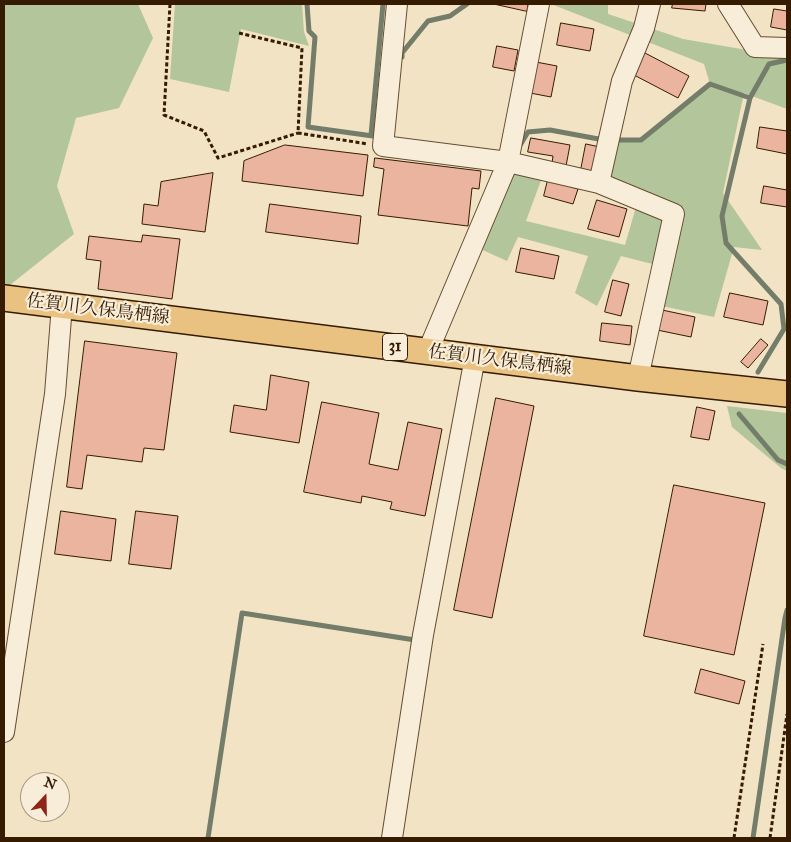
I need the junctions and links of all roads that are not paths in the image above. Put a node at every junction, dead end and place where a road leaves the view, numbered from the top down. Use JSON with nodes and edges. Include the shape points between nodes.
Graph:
{"nodes":[{"id":1,"x":397,"y":4,"type":"edge"},
{"id":2,"x":539,"y":4,"type":"edge"},
{"id":3,"x":650,"y":4,"type":"edge"},
{"id":4,"x":728,"y":4,"type":"edge"},
{"id":5,"x":787,"y":48,"type":"edge"},
{"id":6,"x":501,"y":161,"type":"junction"},
{"id":7,"x":599,"y":183,"type":"junction"},
{"id":8,"x":4,"y":298,"type":"edge"},
{"id":9,"x":62,"y":305,"type":"junction"},
{"id":10,"x":428,"y":352,"type":"junction"},
{"id":11,"x":473,"y":358,"type":"junction"},
{"id":12,"x":638,"y":378,"type":"junction"},
{"id":13,"x":787,"y":394,"type":"edge"},
{"id":14,"x":4,"y":732,"type":"edge"},
{"id":15,"x":392,"y":838,"type":"edge"}],
"edges":[{"from":1,"to":6,"type":"street","via":[[384,139]]},
{"from":2,"to":6,"type":"street"},
{"from":3,"to":7,"type":"street","via":[[644,28],[622,81]]},
{"from":4,"to":5,"type":"street","via":[[754,47]]},
{"from":6,"to":7,"type":"street"},
{"from":6,"to":10,"type":"street"},
{"from":7,"to":12,"type":"street","via":[[674,214]]},
{"from":8,"to":9,"type":"main road","name":"佐賀川久保鳥栖線","number":"31"},
{"from":9,"to":10,"type":"main road","name":"佐賀川久保鳥栖線","number":"31"},
{"from":9,"to":14,"type":"street","via":[[55,394]]},
{"from":10,"to":11,"type":"main road","name":"佐賀川久保鳥栖線","number":"31"},
{"from":11,"to":12,"type":"main road","name":"佐賀川久保鳥栖線","number":"31"},
{"from":11,"to":15,"type":"street","via":[[423,635]]},
{"from":12,"to":13,"type":"main road","name":"佐賀川久保鳥栖線","number":"31"}]}
